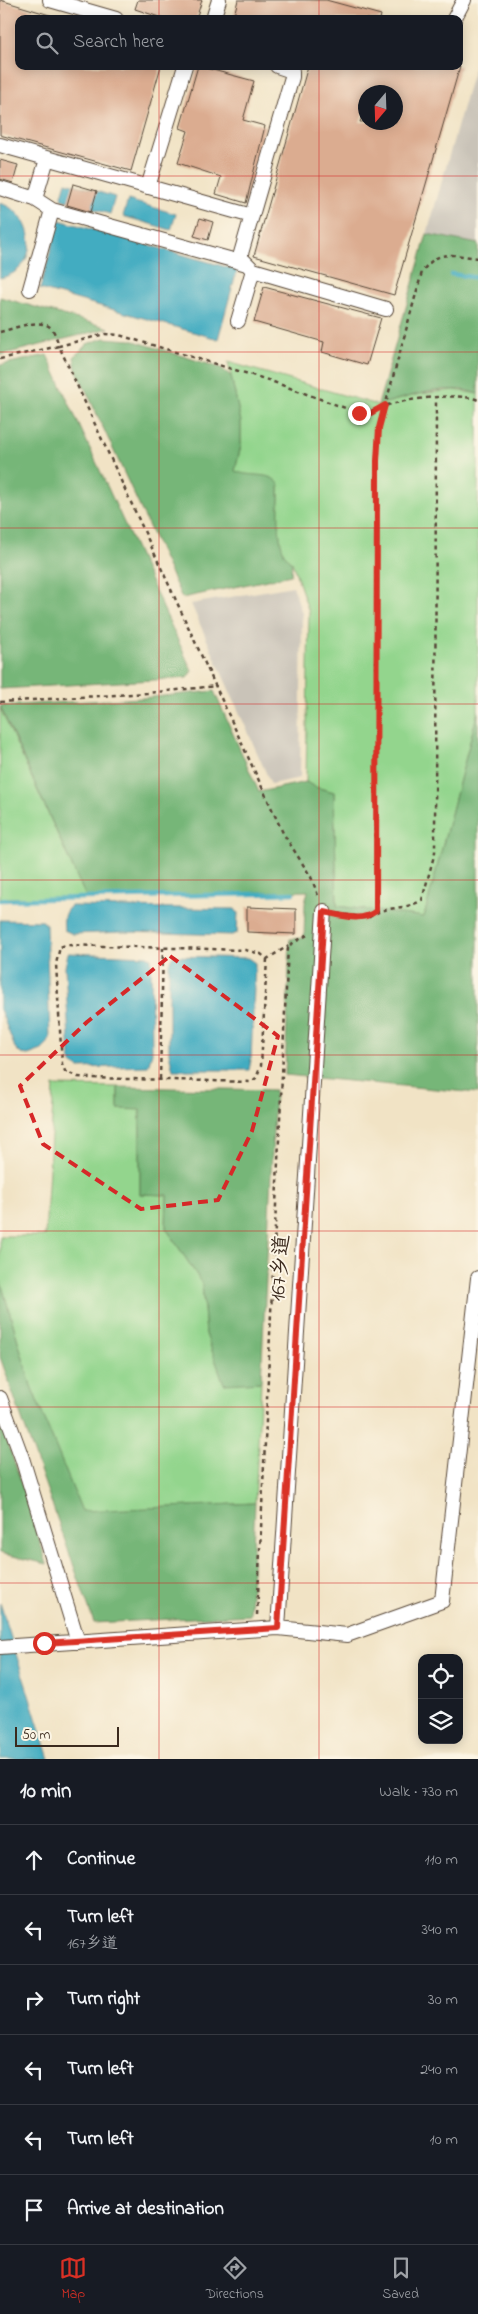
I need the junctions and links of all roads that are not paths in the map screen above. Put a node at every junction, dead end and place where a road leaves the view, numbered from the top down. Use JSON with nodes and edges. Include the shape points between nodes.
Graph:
{"nodes":[{"id":1,"x":50,"y":0,"type":"edge"},
{"id":2,"x":219,"y":0,"type":"edge"},
{"id":3,"x":464,"y":0,"type":"edge"},
{"id":4,"x":102,"y":15,"type":"edge"},
{"id":5,"x":214,"y":15,"type":"edge"},
{"id":6,"x":456,"y":15,"type":"edge"},
{"id":7,"x":185,"y":70,"type":"edge"},
{"id":8,"x":289,"y":70,"type":"edge"},
{"id":9,"x":0,"y":145,"type":"edge"},
{"id":10,"x":48,"y":159,"type":"junction"},
{"id":11,"x":148,"y":187,"type":"junction"},
{"id":12,"x":0,"y":188,"type":"edge"},
{"id":13,"x":35,"y":199,"type":"junction"},
{"id":14,"x":52,"y":210,"type":"junction"},
{"id":15,"x":252,"y":216,"type":"junction"},
{"id":16,"x":250,"y":267,"type":"junction"},
{"id":17,"x":30,"y":289,"type":"dead end"},
{"id":18,"x":386,"y":309,"type":"dead end"},
{"id":19,"x":238,"y":321,"type":"dead end"},
{"id":20,"x":324,"y":912,"type":"road end"},
{"id":21,"x":478,"y":1278,"type":"edge"},
{"id":22,"x":0,"y":1398,"type":"edge"},
{"id":23,"x":278,"y":1628,"type":"junction"},
{"id":24,"x":78,"y":1642,"type":"junction"},
{"id":25,"x":0,"y":1647,"type":"edge"}],
"edges":[{"from":1,"to":4,"type":"street"},
{"from":2,"to":5,"type":"street"},
{"from":3,"to":6,"type":"street"},
{"from":7,"to":11,"type":"street"},
{"from":8,"to":15,"type":"street","via":[[292,77]]},
{"from":9,"to":10,"type":"street"},
{"from":10,"to":11,"type":"street"},
{"from":10,"to":13,"type":"street"},
{"from":11,"to":15,"type":"street"},
{"from":12,"to":13,"type":"street"},
{"from":13,"to":14,"type":"street"},
{"from":14,"to":16,"type":"street"},
{"from":14,"to":17,"type":"street"},
{"from":15,"to":16,"type":"street","via":[[240,257]]},
{"from":16,"to":18,"type":"street"},
{"from":16,"to":19,"type":"street"},
{"from":20,"to":23,"type":"street","name":"167乡道"},
{"from":21,"to":23,"type":"street","via":[[442,1601],[347,1635]]},
{"from":22,"to":24,"type":"street","via":[[22,1458]]},
{"from":23,"to":24,"type":"street"},
{"from":24,"to":25,"type":"street"}]}
